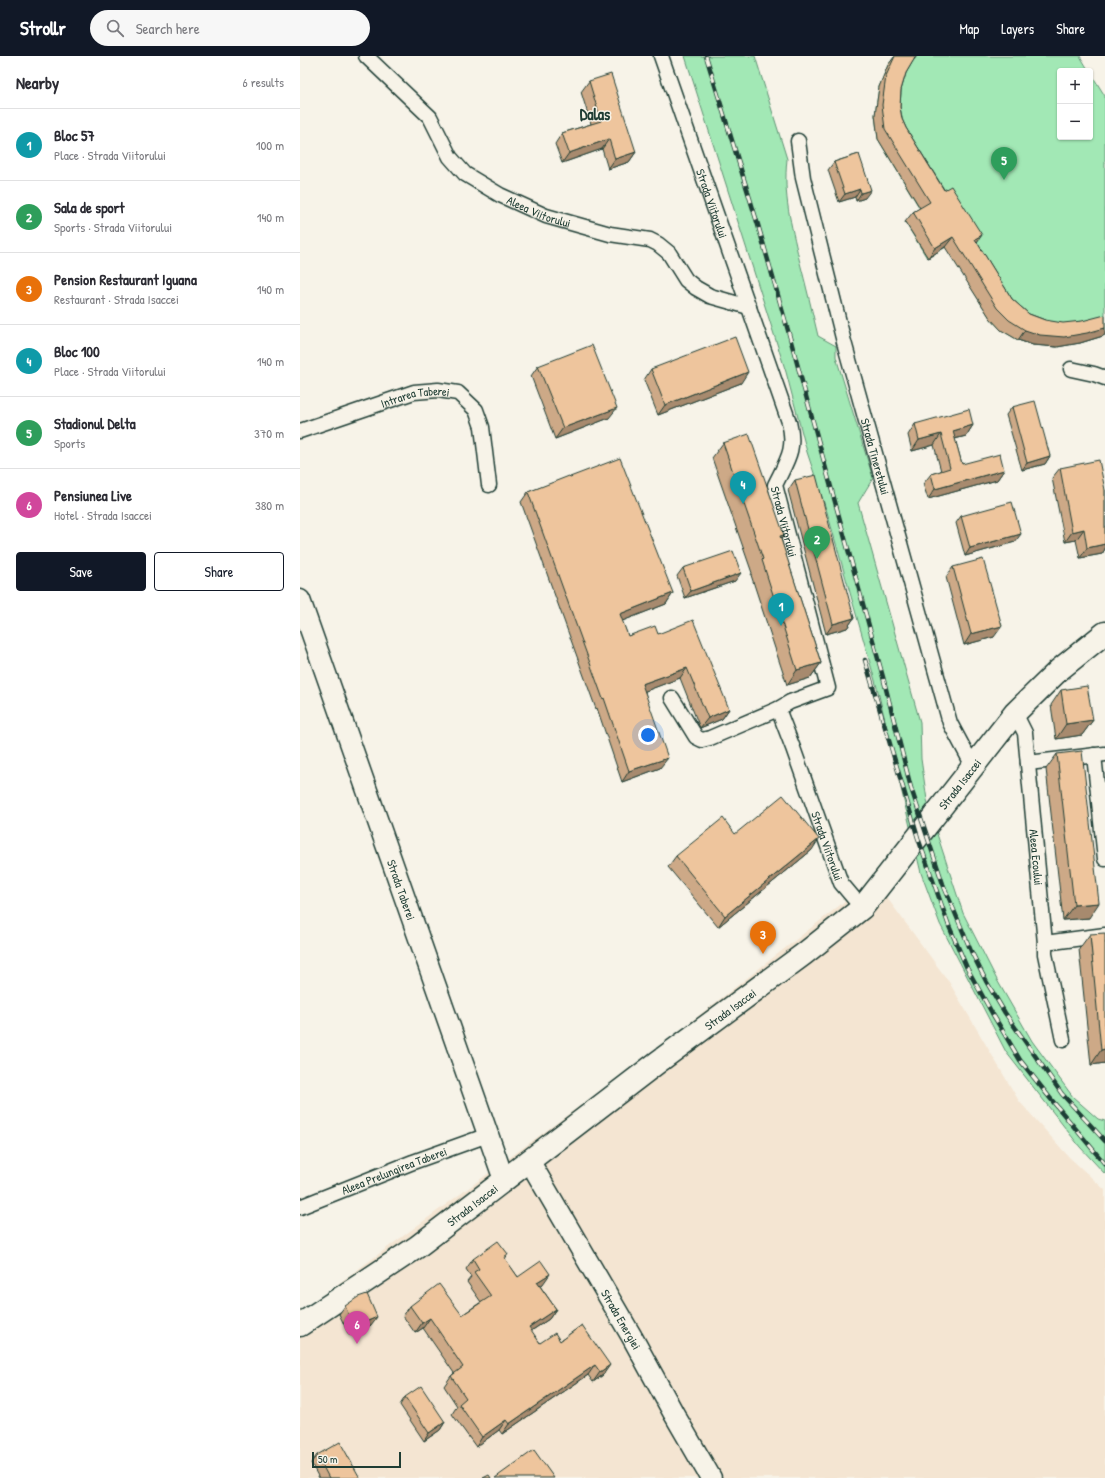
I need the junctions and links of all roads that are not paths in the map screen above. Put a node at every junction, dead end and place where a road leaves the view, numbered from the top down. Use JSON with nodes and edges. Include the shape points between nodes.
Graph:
{"nodes":[{"id":1,"x":366,"y":56,"type":"edge"},
{"id":2,"x":661,"y":56,"type":"edge"},
{"id":3,"x":798,"y":141,"type":"dead end"},
{"id":4,"x":749,"y":307,"type":"junction"},
{"id":5,"x":1072,"y":370,"type":"dead end"},
{"id":6,"x":1105,"y":378,"type":"edge"},
{"id":7,"x":300,"y":431,"type":"edge"},
{"id":8,"x":489,"y":485,"type":"dead end"},
{"id":9,"x":300,"y":600,"type":"edge"},
{"id":10,"x":1105,"y":633,"type":"edge"},
{"id":11,"x":672,"y":698,"type":"dead end"},
{"id":12,"x":778,"y":709,"type":"junction"},
{"id":13,"x":1015,"y":713,"type":"junction"},
{"id":14,"x":1099,"y":754,"type":"edge"},
{"id":15,"x":1028,"y":763,"type":"junction"},
{"id":16,"x":973,"y":766,"type":"junction"},
{"id":17,"x":1105,"y":859,"type":"edge"},
{"id":18,"x":862,"y":908,"type":"junction"},
{"id":19,"x":1105,"y":935,"type":"edge"},
{"id":20,"x":1045,"y":943,"type":"junction"},
{"id":21,"x":1062,"y":1040,"type":"dead end"},
{"id":22,"x":488,"y":1135,"type":"junction"},
{"id":23,"x":530,"y":1162,"type":"junction"},
{"id":24,"x":504,"y":1180,"type":"junction"},
{"id":25,"x":300,"y":1207,"type":"edge"},
{"id":26,"x":300,"y":1324,"type":"edge"},
{"id":27,"x":712,"y":1478,"type":"edge"}],
"edges":[{"from":1,"to":4,"type":"street","name":"Aleea Viitorului","via":[[430,117],[450,157],[465,174],[500,195],[546,216],[610,234],[650,240],[669,253],[686,280],[696,288],[710,296]]},
{"from":2,"to":4,"type":"street","name":"Strada Viitorului"},
{"from":3,"to":16,"type":"street","name":"Strada Tineretului","via":[[803,178],[847,352],[950,723]]},
{"from":4,"to":12,"type":"street","name":"Strada Viitorului","via":[[792,434],[790,454],[775,484],[828,688]]},
{"from":5,"to":6,"type":"street"},
{"from":7,"to":8,"type":"street","name":"Intrarea Taberei","via":[[414,392],[438,390],[458,393],[476,410],[482,427]]},
{"from":9,"to":22,"type":"street","name":"Strada Taberei"},
{"from":10,"to":13,"type":"main road","name":"Strada Isaccei","via":[[1059,670]]},
{"from":11,"to":12,"type":"street","via":[[696,737],[702,740]]},
{"from":12,"to":18,"type":"street","name":"Strada Viitorului","via":[[841,883]]},
{"from":13,"to":15,"type":"street","name":"Aleea Ecoului","via":[[1025,733]]},
{"from":13,"to":16,"type":"main road","name":"Strada Isaccei"},
{"from":14,"to":15,"type":"street"},
{"from":14,"to":17,"type":"street"},
{"from":15,"to":20,"type":"street","name":"Aleea Ecoului"},
{"from":16,"to":18,"type":"main road","name":"Strada Isaccei"},
{"from":18,"to":23,"type":"main road","name":"Strada Isaccei","via":[[652,1066]]},
{"from":19,"to":20,"type":"street"},
{"from":20,"to":21,"type":"street","name":"Aleea Ecoului"},
{"from":22,"to":24,"type":"street","name":"Strada Taberei"},
{"from":22,"to":25,"type":"street","name":"Aleea Prelungirea Taberei"},
{"from":23,"to":24,"type":"main road","name":"Strada Isaccei"},
{"from":23,"to":27,"type":"street","name":"Strada Energiei"},
{"from":24,"to":26,"type":"main road","name":"Strada Isaccei","via":[[417,1247]]}]}
